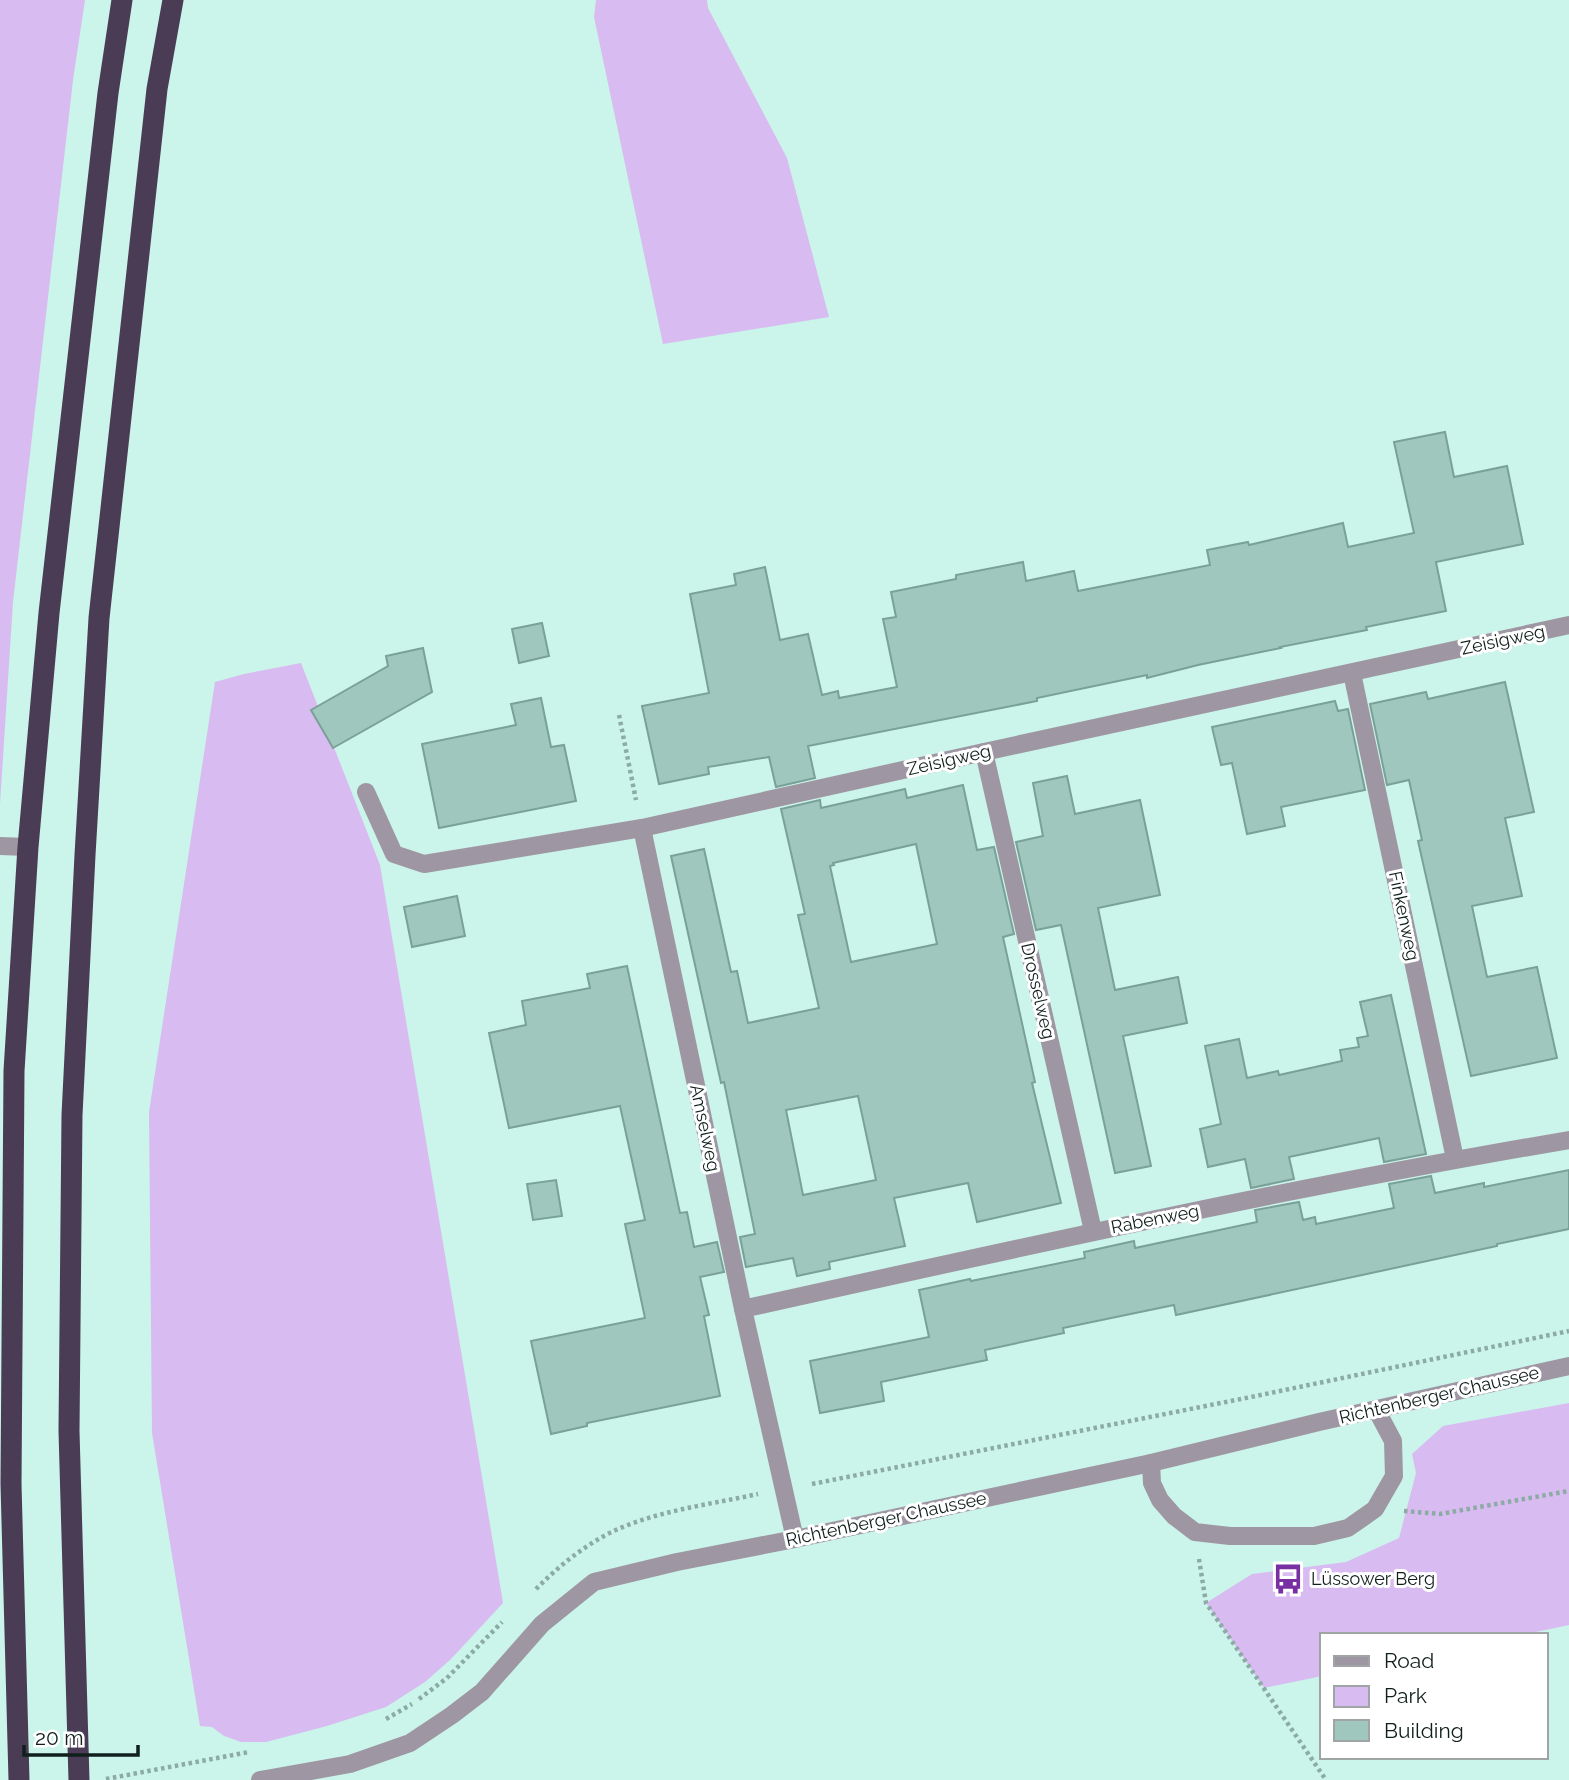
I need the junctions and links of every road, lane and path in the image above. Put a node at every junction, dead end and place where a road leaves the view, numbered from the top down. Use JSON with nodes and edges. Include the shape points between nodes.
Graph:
{"nodes":[{"id":1,"x":122,"y":0,"type":"edge"},
{"id":2,"x":173,"y":0,"type":"edge"},
{"id":3,"x":1569,"y":625,"type":"edge"},
{"id":4,"x":1352,"y":673,"type":"junction"},
{"id":5,"x":619,"y":715,"type":"dead end"},
{"id":6,"x":984,"y":752,"type":"junction"},
{"id":7,"x":366,"y":792,"type":"dead end"},
{"id":8,"x":642,"y":828,"type":"junction"},
{"id":9,"x":0,"y":846,"type":"edge"},
{"id":10,"x":28,"y":847,"type":"junction"},
{"id":11,"x":1569,"y":1140,"type":"edge"},
{"id":12,"x":1455,"y":1159,"type":"junction"},
{"id":13,"x":1093,"y":1231,"type":"junction"},
{"id":14,"x":743,"y":1309,"type":"junction"},
{"id":15,"x":1569,"y":1366,"type":"edge"},
{"id":16,"x":1376,"y":1409,"type":"junction"},
{"id":17,"x":1151,"y":1463,"type":"junction"},
{"id":18,"x":1569,"y":1491,"type":"edge"},
{"id":19,"x":1376,"y":1509,"type":"junction"},
{"id":20,"x":1195,"y":1532,"type":"junction"},
{"id":21,"x":795,"y":1539,"type":"junction"},
{"id":22,"x":160,"y":1768,"type":"dead end"},
{"id":23,"x":19,"y":1780,"type":"edge"},
{"id":24,"x":79,"y":1780,"type":"edge"},
{"id":25,"x":100,"y":1780,"type":"edge"},
{"id":26,"x":260,"y":1780,"type":"edge"},
{"id":27,"x":1326,"y":1780,"type":"edge"}],
"edges":[{"from":1,"to":10,"type":"highway","via":[[107,93],[49,613]]},
{"from":2,"to":24,"type":"highway","via":[[157,89],[99,618],[85,855],[72,1115],[69,1431]]},
{"from":3,"to":4,"type":"street","name":"Zeisigweg"},
{"from":4,"to":6,"type":"street","name":"Zeisigweg"},
{"from":4,"to":12,"type":"street","name":"Finkenweg"},
{"from":5,"to":8,"type":"path"},
{"from":6,"to":8,"type":"street","name":"Zeisigweg"},
{"from":6,"to":13,"type":"street","name":"Drosselweg"},
{"from":7,"to":8,"type":"street","name":"Zeisigweg","via":[[394,854],[424,864]]},
{"from":8,"to":14,"type":"street","name":"Amselweg"},
{"from":9,"to":10,"type":"street"},
{"from":10,"to":23,"type":"highway","via":[[14,1085],[11,1484]]},
{"from":11,"to":12,"type":"street","name":"Rabenweg"},
{"from":12,"to":13,"type":"street","name":"Rabenweg"},
{"from":13,"to":14,"type":"street","name":"Rabenweg"},
{"from":14,"to":21,"type":"street","name":"Amselweg"},
{"from":15,"to":16,"type":"street","name":"Richtenberger Chaussee"},
{"from":16,"to":17,"type":"street","name":"Richtenberger Chaussee"},
{"from":16,"to":19,"type":"street","via":[[1393,1441],[1394,1476]]},
{"from":17,"to":20,"type":"street","via":[[1152,1483],[1160,1500]]},
{"from":17,"to":21,"type":"street","name":"Richtenberger Chaussee"},
{"from":18,"to":19,"type":"path","via":[[1440,1514]]},
{"from":19,"to":20,"type":"street","via":[[1348,1528],[1314,1536]]},
{"from":20,"to":27,"type":"path","via":[[1206,1603]]},
{"from":21,"to":26,"type":"street","name":"Richtenberger Chaussee","via":[[594,1582],[542,1624],[482,1692],[410,1743],[350,1764]]},
{"from":22,"to":25,"type":"path"}]}
